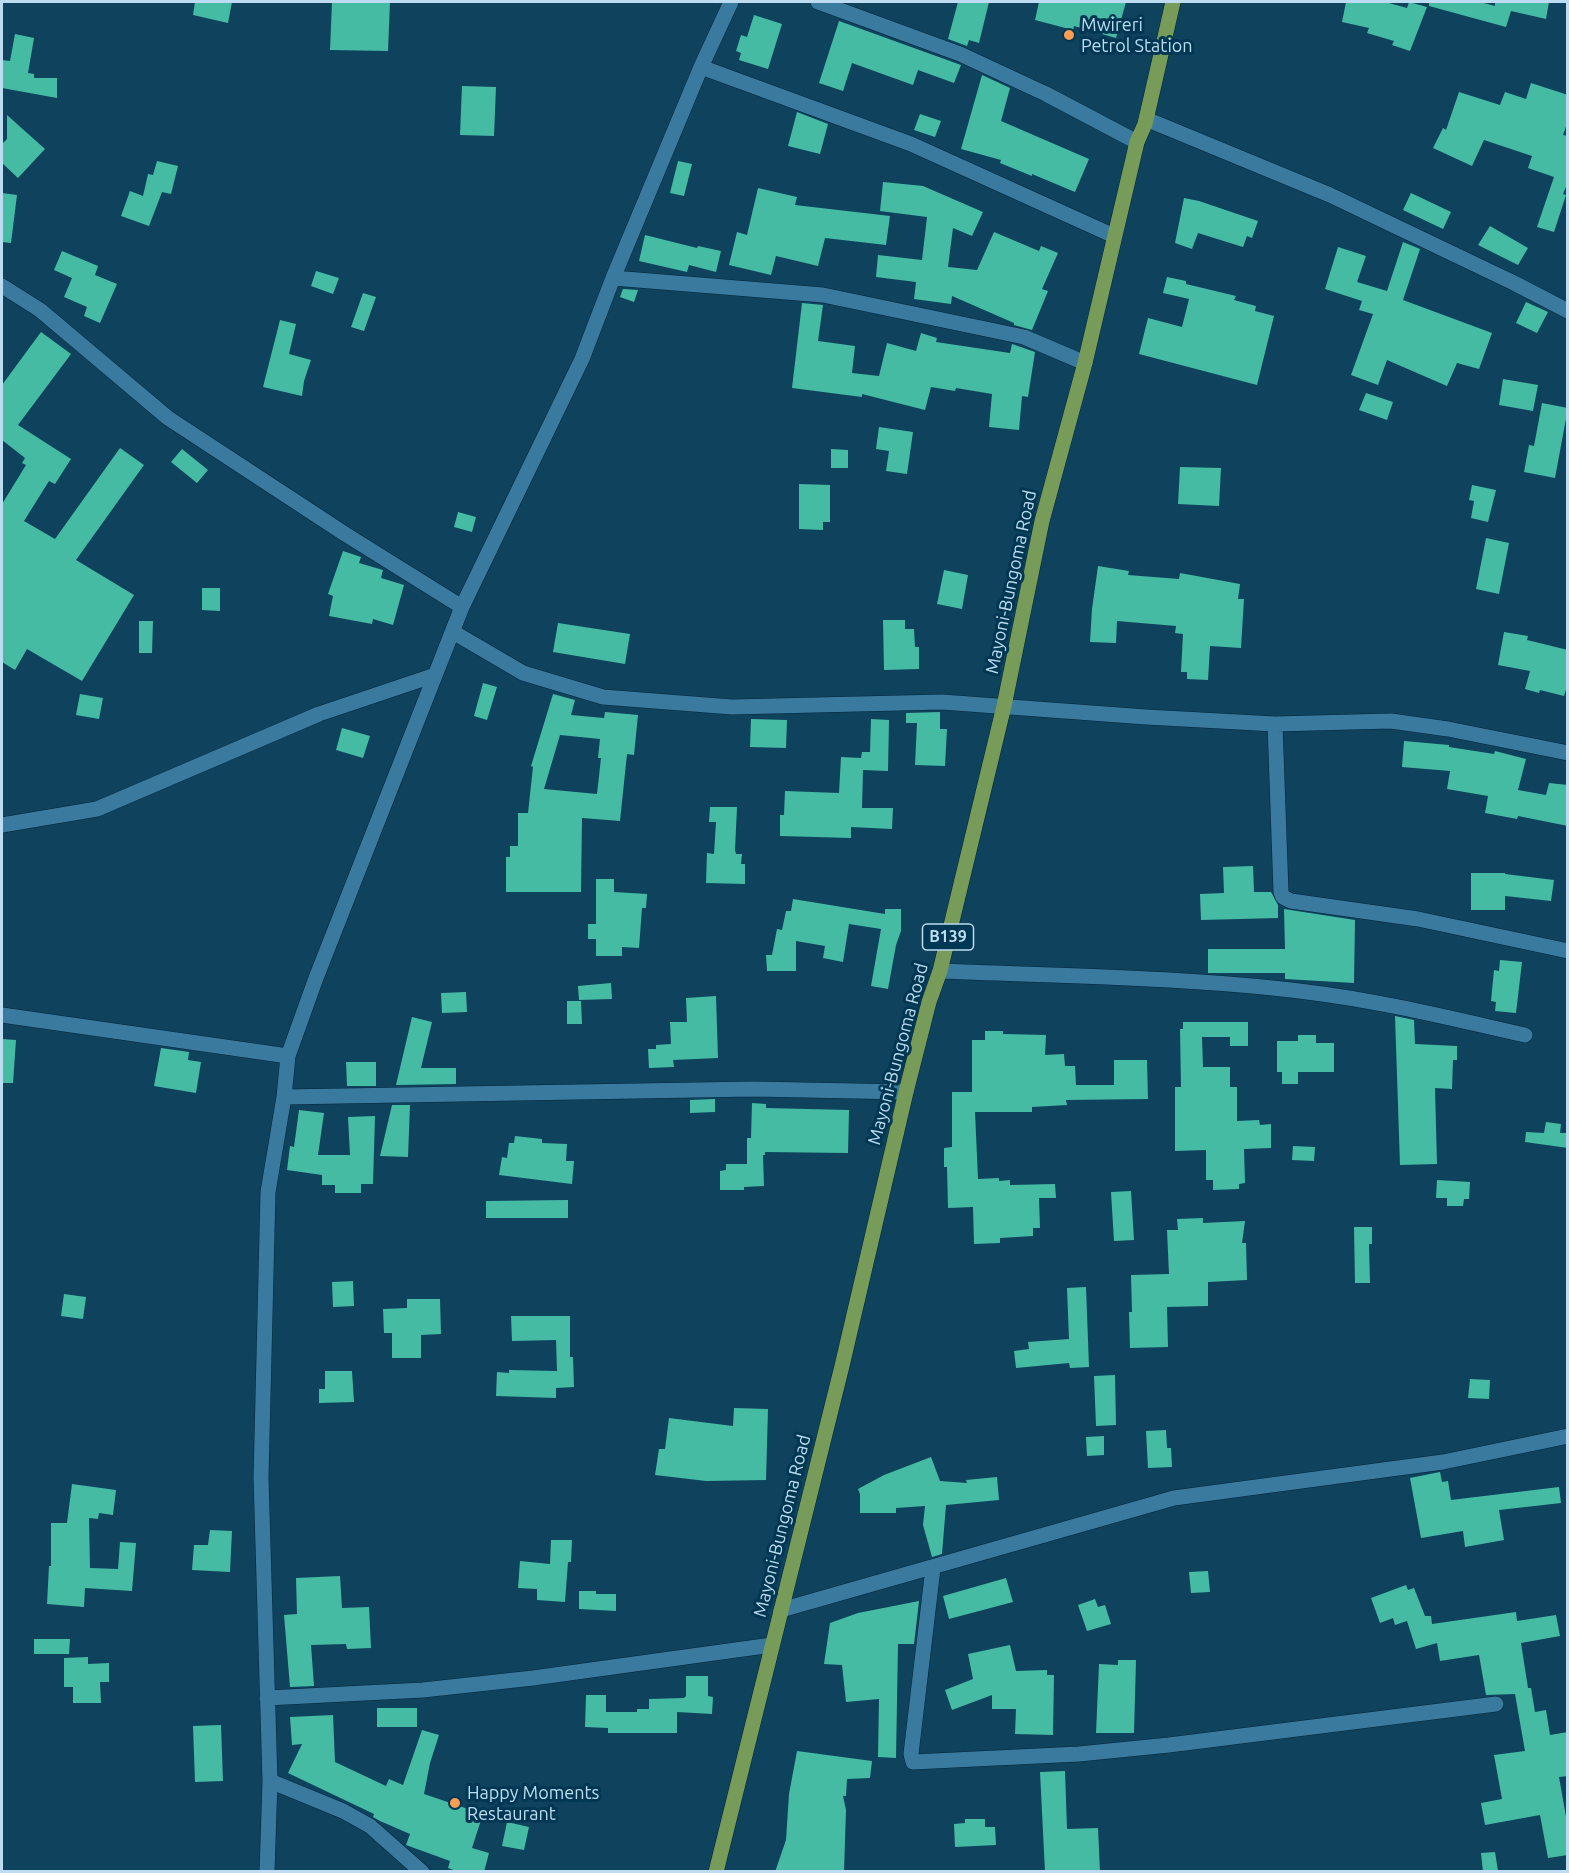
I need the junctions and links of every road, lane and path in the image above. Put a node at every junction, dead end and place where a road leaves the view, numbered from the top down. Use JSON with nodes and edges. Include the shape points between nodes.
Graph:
{"nodes":[{"id":1,"x":731,"y":2,"type":"edge"},
{"id":2,"x":818,"y":2,"type":"edge"},
{"id":3,"x":1173,"y":2,"type":"edge"},
{"id":4,"x":701,"y":67,"type":"junction"},
{"id":5,"x":1146,"y":119,"type":"junction"},
{"id":6,"x":1137,"y":142,"type":"junction"},
{"id":7,"x":1114,"y":236,"type":"junction"},
{"id":8,"x":613,"y":279,"type":"junction"},
{"id":9,"x":2,"y":286,"type":"edge"},
{"id":10,"x":1568,"y":311,"type":"edge"},
{"id":11,"x":1085,"y":363,"type":"junction"},
{"id":12,"x":462,"y":607,"type":"junction"},
{"id":13,"x":453,"y":632,"type":"junction"},
{"id":14,"x":435,"y":675,"type":"junction"},
{"id":15,"x":1004,"y":706,"type":"junction"},
{"id":16,"x":1275,"y":724,"type":"junction"},
{"id":17,"x":1568,"y":753,"type":"edge"},
{"id":18,"x":2,"y":825,"type":"edge"},
{"id":19,"x":1568,"y":951,"type":"edge"},
{"id":20,"x":940,"y":971,"type":"junction"},
{"id":21,"x":2,"y":1015,"type":"edge"},
{"id":22,"x":1525,"y":1035,"type":"dead end"},
{"id":23,"x":288,"y":1056,"type":"junction"},
{"id":24,"x":906,"y":1092,"type":"junction"},
{"id":25,"x":284,"y":1097,"type":"junction"},
{"id":26,"x":1568,"y":1436,"type":"edge"},
{"id":27,"x":933,"y":1568,"type":"junction"},
{"id":28,"x":781,"y":1610,"type":"junction"},
{"id":29,"x":772,"y":1644,"type":"junction"},
{"id":30,"x":267,"y":1698,"type":"junction"},
{"id":31,"x":1496,"y":1704,"type":"dead end"},
{"id":32,"x":270,"y":1781,"type":"junction"},
{"id":33,"x":267,"y":1872,"type":"edge"},
{"id":34,"x":422,"y":1872,"type":"edge"},
{"id":35,"x":716,"y":1872,"type":"edge"}],
"edges":[{"from":1,"to":4,"type":"street"},
{"from":2,"to":6,"type":"street","via":[[960,54]]},
{"from":3,"to":5,"type":"main road","name":"Mayoni-Bungoma Road","number":"B139"},
{"from":4,"to":7,"type":"street","via":[[911,144]]},
{"from":4,"to":8,"type":"street"},
{"from":5,"to":6,"type":"main road","name":"Mayoni-Bungoma Road","number":"B139"},
{"from":5,"to":10,"type":"street","via":[[1330,195]]},
{"from":6,"to":7,"type":"main road","name":"Mayoni-Bungoma Road","number":"B139"},
{"from":7,"to":11,"type":"main road","name":"Mayoni-Bungoma Road","number":"B139"},
{"from":8,"to":11,"type":"street","via":[[823,295],[1024,337]]},
{"from":8,"to":12,"type":"street","via":[[582,359]]},
{"from":9,"to":12,"type":"street","via":[[48,316],[168,418]]},
{"from":11,"to":15,"type":"main road","name":"Mayoni-Bungoma Road","number":"B139","via":[[1042,521]]},
{"from":12,"to":13,"type":"street"},
{"from":13,"to":14,"type":"street"},
{"from":13,"to":15,"type":"street","via":[[524,673],[603,697],[732,707],[942,702]]},
{"from":14,"to":18,"type":"street","via":[[319,714],[97,809]]},
{"from":14,"to":23,"type":"street"},
{"from":15,"to":16,"type":"street"},
{"from":15,"to":20,"type":"main road","name":"Mayoni-Bungoma Road","number":"B139"},
{"from":16,"to":17,"type":"street","via":[[1391,721]]},
{"from":16,"to":19,"type":"street","via":[[1281,892],[1285,899],[1418,919]]},
{"from":20,"to":22,"type":"street","via":[[1266,987],[1383,1004]]},
{"from":20,"to":24,"type":"main road","name":"Mayoni-Bungoma Road","number":"B139"},
{"from":21,"to":23,"type":"street"},
{"from":23,"to":25,"type":"street"},
{"from":24,"to":25,"type":"street","via":[[754,1089]]},
{"from":24,"to":28,"type":"main road","name":"Mayoni-Bungoma Road","number":"B139"},
{"from":25,"to":30,"type":"street","via":[[267,1216],[261,1478]]},
{"from":26,"to":27,"type":"street","via":[[1443,1462],[1174,1498]]},
{"from":27,"to":28,"type":"street"},
{"from":27,"to":31,"type":"street","via":[[913,1761],[1079,1754]]},
{"from":28,"to":29,"type":"main road","name":"Mayoni-Bungoma Road","number":"B139"},
{"from":29,"to":30,"type":"street","via":[[423,1690]]},
{"from":29,"to":35,"type":"main road","name":"Mayoni-Bungoma Road","number":"B139"},
{"from":30,"to":32,"type":"street"},
{"from":32,"to":33,"type":"street"},
{"from":32,"to":34,"type":"street","via":[[370,1826]]}]}
